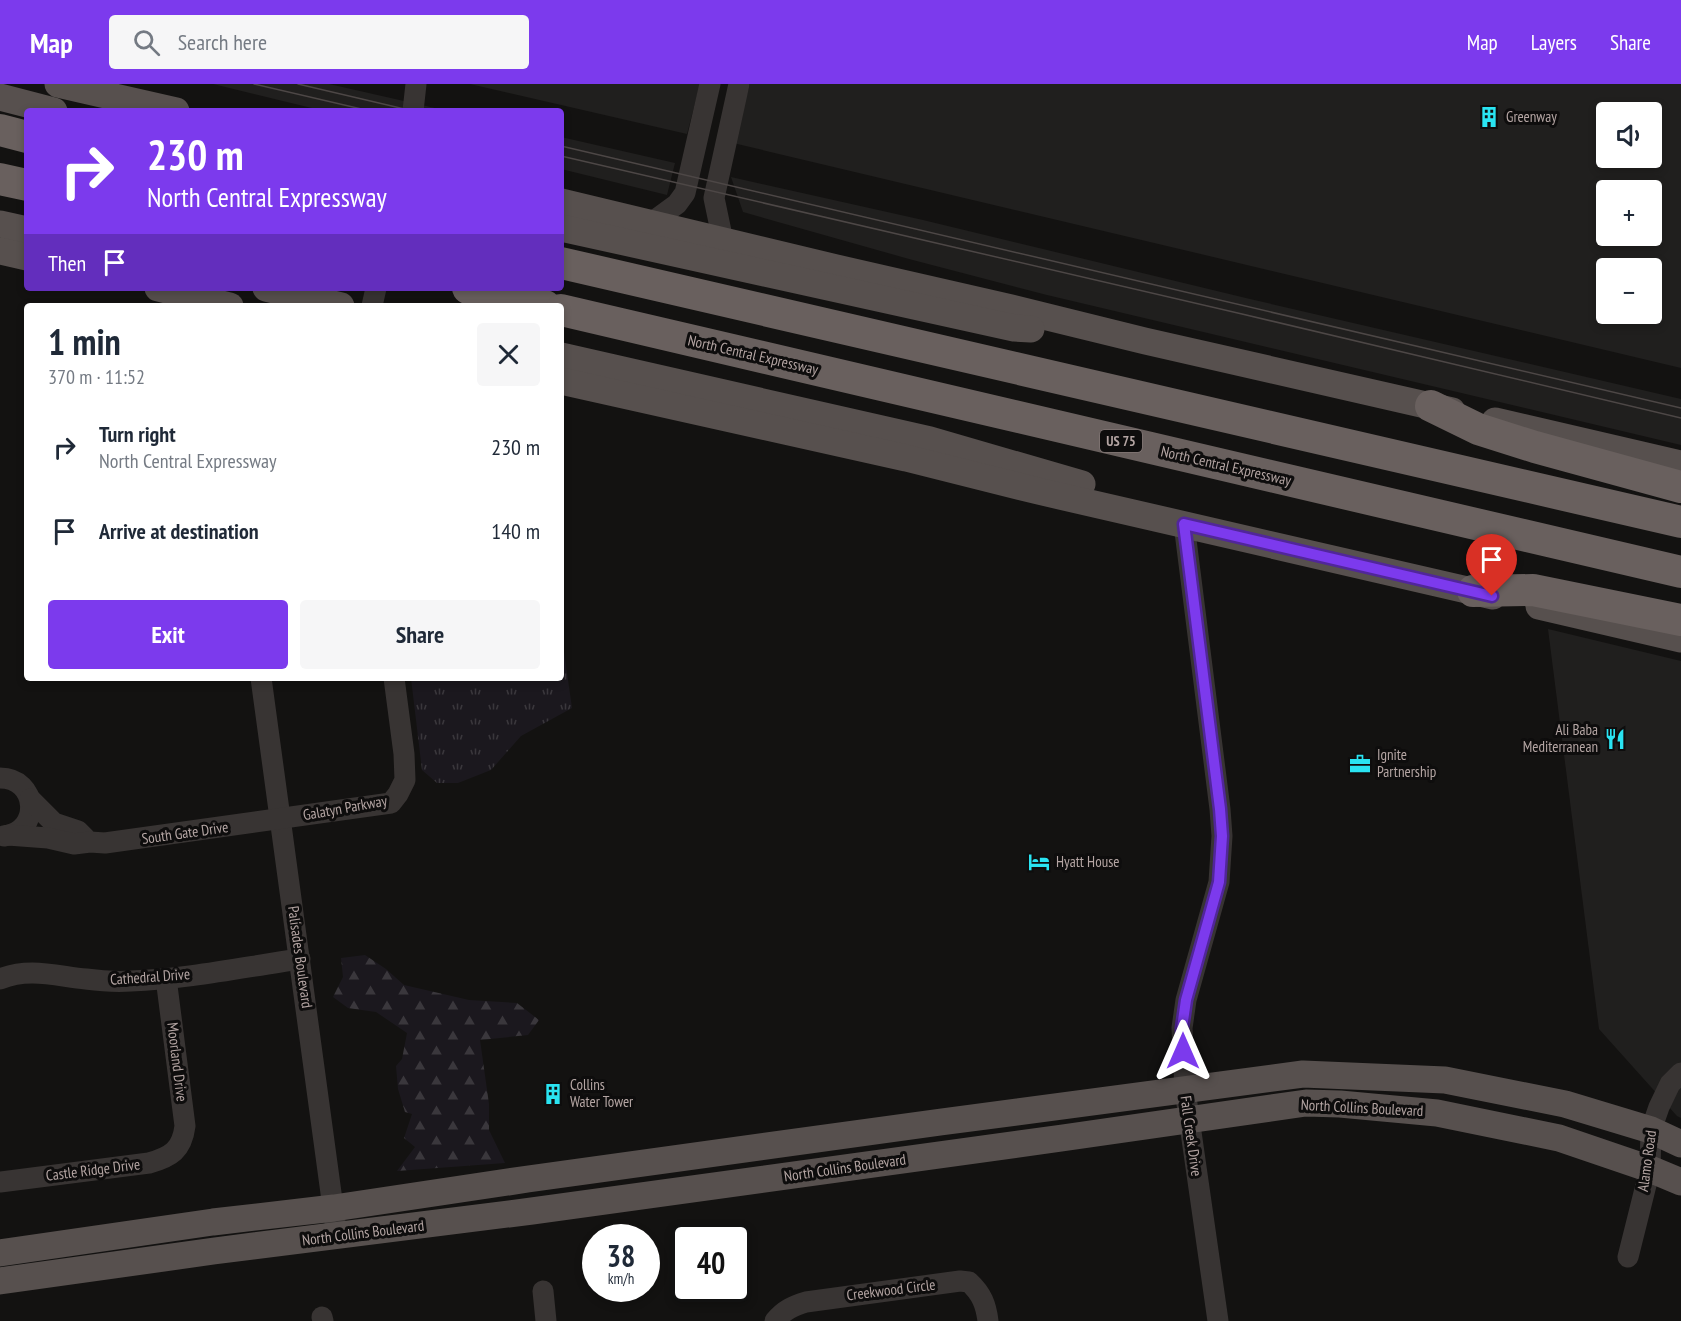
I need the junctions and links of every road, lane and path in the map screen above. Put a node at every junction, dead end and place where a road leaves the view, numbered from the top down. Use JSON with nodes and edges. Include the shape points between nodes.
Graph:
{"nodes":[{"id":1,"x":58,"y":84,"type":"edge"},
{"id":2,"x":416,"y":84,"type":"edge"},
{"id":3,"x":710,"y":84,"type":"edge"},
{"id":4,"x":739,"y":84,"type":"edge"},
{"id":5,"x":0,"y":97,"type":"edge"},
{"id":6,"x":42,"y":108,"type":"edge"},
{"id":7,"x":163,"y":108,"type":"edge"},
{"id":8,"x":413,"y":108,"type":"edge"},
{"id":9,"x":0,"y":130,"type":"edge"},
{"id":10,"x":24,"y":136,"type":"edge"},
{"id":11,"x":0,"y":179,"type":"edge"},
{"id":12,"x":24,"y":184,"type":"edge"},
{"id":13,"x":564,"y":203,"type":"edge"},
{"id":14,"x":651,"y":223,"type":"junction"},
{"id":15,"x":0,"y":224,"type":"edge"},
{"id":16,"x":24,"y":229,"type":"edge"},
{"id":17,"x":564,"y":229,"type":"edge"},
{"id":18,"x":723,"y":241,"type":"junction"},
{"id":19,"x":0,"y":251,"type":"edge"},
{"id":20,"x":24,"y":256,"type":"edge"},
{"id":21,"x":564,"y":264,"type":"edge"},
{"id":22,"x":170,"y":291,"type":"edge"},
{"id":23,"x":278,"y":291,"type":"edge"},
{"id":24,"x":481,"y":291,"type":"edge"},
{"id":25,"x":217,"y":303,"type":"edge"},
{"id":26,"x":328,"y":303,"type":"edge"},
{"id":27,"x":532,"y":303,"type":"edge"},
{"id":28,"x":564,"y":311,"type":"edge"},
{"id":29,"x":1146,"y":341,"type":"junction"},
{"id":30,"x":564,"y":357,"type":"edge"},
{"id":31,"x":564,"y":382,"type":"edge"},
{"id":32,"x":1431,"y":406,"type":"junction"},
{"id":33,"x":1681,"y":464,"type":"edge"},
{"id":34,"x":1681,"y":487,"type":"edge"},
{"id":35,"x":1681,"y":522,"type":"edge"},
{"id":36,"x":1184,"y":524,"type":"junction"},
{"id":37,"x":1681,"y":572,"type":"edge"},
{"id":38,"x":1473,"y":591,"type":"junction"},
{"id":39,"x":1681,"y":620,"type":"edge"},
{"id":40,"x":1681,"y":639,"type":"edge"},
{"id":41,"x":261,"y":681,"type":"edge"},
{"id":42,"x":394,"y":681,"type":"edge"},
{"id":43,"x":0,"y":778,"type":"edge"},
{"id":44,"x":30,"y":799,"type":"junction"},
{"id":45,"x":280,"y":819,"type":"junction"},
{"id":46,"x":4,"y":836,"type":"edge"},
{"id":47,"x":90,"y":842,"type":"junction"},
{"id":48,"x":300,"y":959,"type":"junction"},
{"id":49,"x":166,"y":978,"type":"junction"},
{"id":50,"x":0,"y":979,"type":"edge"},
{"id":51,"x":1681,"y":1072,"type":"edge"},
{"id":52,"x":1445,"y":1080,"type":"junction"},
{"id":53,"x":1185,"y":1090,"type":"junction"},
{"id":54,"x":1437,"y":1113,"type":"junction"},
{"id":55,"x":1189,"y":1119,"type":"junction"},
{"id":56,"x":941,"y":1122,"type":"junction"},
{"id":57,"x":1651,"y":1130,"type":"junction"},
{"id":58,"x":1681,"y":1144,"type":"edge"},
{"id":59,"x":180,"y":1145,"type":"joint"},
{"id":60,"x":945,"y":1154,"type":"junction"},
{"id":61,"x":636,"y":1164,"type":"junction"},
{"id":62,"x":1650,"y":1169,"type":"junction"},
{"id":63,"x":0,"y":1182,"type":"edge"},
{"id":64,"x":1681,"y":1182,"type":"edge"},
{"id":65,"x":641,"y":1196,"type":"junction"},
{"id":66,"x":334,"y":1208,"type":"junction"},
{"id":67,"x":337,"y":1237,"type":"junction"},
{"id":68,"x":0,"y":1253,"type":"edge"},
{"id":69,"x":1628,"y":1257,"type":"dead end"},
{"id":70,"x":0,"y":1281,"type":"edge"},
{"id":71,"x":543,"y":1291,"type":"dead end"},
{"id":72,"x":546,"y":1321,"type":"edge"},
{"id":73,"x":775,"y":1321,"type":"edge"},
{"id":74,"x":988,"y":1321,"type":"edge"},
{"id":75,"x":1218,"y":1321,"type":"edge"}],
"edges":[{"from":1,"to":7,"type":"main road"},
{"from":2,"to":8,"type":"street"},
{"from":3,"to":14,"type":"street","via":[[685,193]]},
{"from":4,"to":18,"type":"street","via":[[714,198]]},
{"from":5,"to":6,"type":"main road"},
{"from":9,"to":10,"type":"highway"},
{"from":11,"to":12,"type":"highway"},
{"from":13,"to":14,"type":"main road"},
{"from":14,"to":18,"type":"main road"},
{"from":15,"to":16,"type":"main road"},
{"from":17,"to":29,"type":"main road","via":[[1014,328]]},
{"from":18,"to":29,"type":"main road"},
{"from":19,"to":20,"type":"main road"},
{"from":21,"to":35,"type":"highway"},
{"from":22,"to":25,"type":"main road"},
{"from":23,"to":26,"type":"main road"},
{"from":24,"to":27,"type":"highway"},
{"from":28,"to":37,"type":"highway","name":"North Central Expressway","number":"US 75"},
{"from":29,"to":32,"type":"main road"},
{"from":30,"to":36,"type":"main road","via":[[930,440],[1074,481]]},
{"from":31,"to":36,"type":"main road"},
{"from":32,"to":33,"type":"main road"},
{"from":32,"to":34,"type":"highway","via":[[1478,429]]},
{"from":36,"to":38,"type":"main road"},
{"from":36,"to":53,"type":"street","name":"Fall Creek Drive","via":[[1222,836],[1219,882],[1186,1000],[1182,1028]]},
{"from":38,"to":39,"type":"highway","via":[[1533,590]]},
{"from":38,"to":40,"type":"main road"},
{"from":41,"to":45,"type":"street","name":"Palisades Boulevard"},
{"from":42,"to":45,"type":"street","name":"Galatyn Parkway","via":[[405,780],[391,803]]},
{"from":43,"to":44,"type":"street","via":[[18,782]]},
{"from":44,"to":46,"type":"street","via":[[28,819],[20,830]]},
{"from":44,"to":47,"type":"street","via":[[54,823],[78,831]]},
{"from":45,"to":47,"type":"street","name":"South Gate Drive","via":[[116,842]]},
{"from":45,"to":48,"type":"street","name":"Palisades Boulevard"},
{"from":46,"to":47,"type":"street","name":"South Gate Drive","via":[[48,838],[74,844]]},
{"from":48,"to":49,"type":"street","name":"Cathedral Drive"},
{"from":48,"to":66,"type":"street","name":"Palisades Boulevard"},
{"from":49,"to":50,"type":"street","name":"Cathedral Drive","via":[[109,981],[31,972]]},
{"from":49,"to":59,"type":"street","name":"Moorland Drive","via":[[185,1126]]},
{"from":51,"to":57,"type":"street","name":"Alamo Road","via":[[1662,1099]]},
{"from":52,"to":53,"type":"main road","name":"North Collins Boulevard","via":[[1303,1074]]},
{"from":52,"to":54,"type":"main road"},
{"from":52,"to":57,"type":"main road","name":"North Collins Boulevard","via":[[1565,1104]]},
{"from":53,"to":55,"type":"street","name":"Fall Creek Drive"},
{"from":53,"to":56,"type":"main road","name":"North Collins Boulevard"},
{"from":54,"to":55,"type":"main road","name":"North Collins Boulevard","via":[[1306,1103]]},
{"from":54,"to":62,"type":"main road","name":"North Collins Boulevard","via":[[1559,1138]]},
{"from":55,"to":60,"type":"main road","name":"North Collins Boulevard"},
{"from":55,"to":75,"type":"street","name":"Fall Creek Drive"},
{"from":56,"to":60,"type":"main road"},
{"from":56,"to":61,"type":"main road","name":"North Collins Boulevard"},
{"from":57,"to":58,"type":"main road","name":"North Collins Boulevard"},
{"from":57,"to":62,"type":"street","name":"Alamo Road"},
{"from":59,"to":63,"type":"street","name":"Castle Ridge Drive","via":[[174,1153],[149,1163]]},
{"from":60,"to":65,"type":"main road","name":"North Collins Boulevard"},
{"from":61,"to":65,"type":"main road"},
{"from":61,"to":66,"type":"main road","name":"North Collins Boulevard"},
{"from":62,"to":64,"type":"main road","name":"North Collins Boulevard"},
{"from":62,"to":69,"type":"street","name":"Alamo Road"},
{"from":65,"to":67,"type":"main road","name":"North Collins Boulevard"},
{"from":66,"to":67,"type":"street","name":"Palisades Boulevard"},
{"from":66,"to":68,"type":"main road","name":"North Collins Boulevard"},
{"from":67,"to":70,"type":"main road","name":"North Collins Boulevard"},
{"from":71,"to":72,"type":"street"},
{"from":73,"to":74,"type":"street","name":"Creekwood Circle","via":[[782,1312],[806,1302],[960,1281],[969,1282],[981,1296]]}]}
